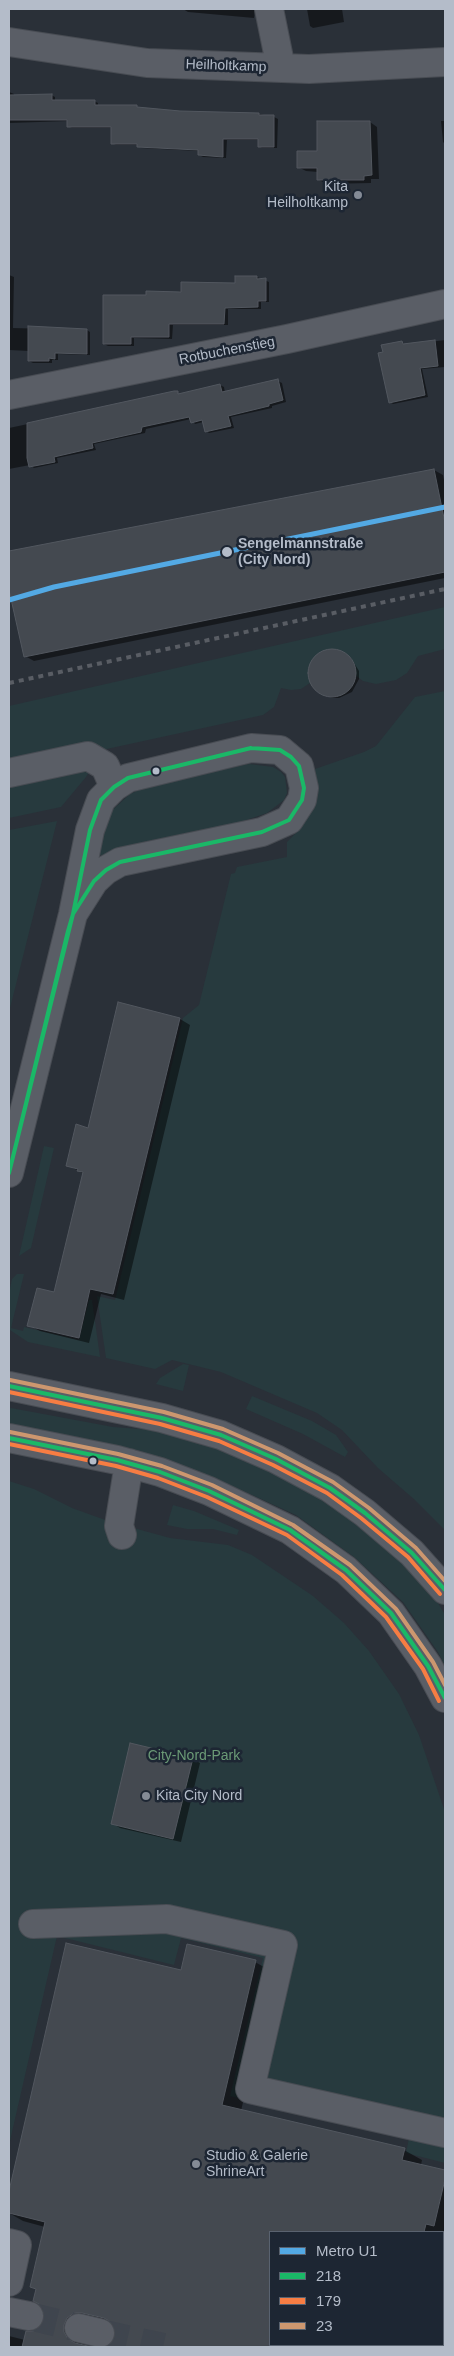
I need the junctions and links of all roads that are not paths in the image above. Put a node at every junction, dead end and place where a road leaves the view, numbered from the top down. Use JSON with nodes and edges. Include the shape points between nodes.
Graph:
{"nodes":[{"id":1,"x":269,"y":9,"type":"edge"},
{"id":2,"x":9,"y":42,"type":"edge"},
{"id":3,"x":445,"y":62,"type":"edge"},
{"id":4,"x":281,"y":68,"type":"junction"},
{"id":5,"x":445,"y":304,"type":"edge"},
{"id":6,"x":9,"y":395,"type":"edge"},
{"id":7,"x":9,"y":773,"type":"edge"},
{"id":8,"x":114,"y":787,"type":"junction"},
{"id":9,"x":73,"y":914,"type":"junction"},
{"id":10,"x":13,"y":1138,"type":"edge"},
{"id":11,"x":9,"y":1172,"type":"edge"},
{"id":12,"x":9,"y":1386,"type":"edge"},
{"id":13,"x":9,"y":1438,"type":"edge"},
{"id":14,"x":129,"y":1463,"type":"junction"},
{"id":15,"x":122,"y":1535,"type":"dead end"},
{"id":16,"x":445,"y":1590,"type":"edge"},
{"id":17,"x":445,"y":1698,"type":"edge"},
{"id":18,"x":33,"y":1924,"type":"dead end"},
{"id":19,"x":445,"y":2133,"type":"edge"},
{"id":20,"x":9,"y":2242,"type":"edge"},
{"id":21,"x":9,"y":2282,"type":"edge"}],
"edges":[{"from":1,"to":4,"type":"street"},
{"from":2,"to":4,"type":"street","name":"Heilholtkamp","via":[[147,63]]},
{"from":3,"to":4,"type":"street","name":"Heilholtkamp"},
{"from":5,"to":6,"type":"street","name":"Rotbuchenstieg"},
{"from":7,"to":8,"type":"street","via":[[88,756],[104,766]]},
{"from":8,"to":9,"type":"street","via":[[101,800],[90,830]]},
{"from":8,"to":9,"type":"street","via":[[144,773],[251,748],[267,748],[280,750],[299,766],[304,788],[297,810],[278,826],[120,862],[94,881]]},
{"from":9,"to":10,"type":"street"},
{"from":10,"to":11,"type":"street"},
{"from":12,"to":16,"type":"street","via":[[162,1418],[221,1435],[276,1459],[330,1488],[365,1513],[412,1553]]},
{"from":13,"to":14,"type":"street"},
{"from":14,"to":15,"type":"street","via":[[119,1526]]},
{"from":14,"to":17,"type":"street","via":[[209,1491],[290,1530],[346,1570],[392,1614],[428,1666]]},
{"from":18,"to":19,"type":"street","via":[[167,1919],[282,1945],[250,2089]]},
{"from":20,"to":21,"type":"street","via":[[18,2244]]}]}
